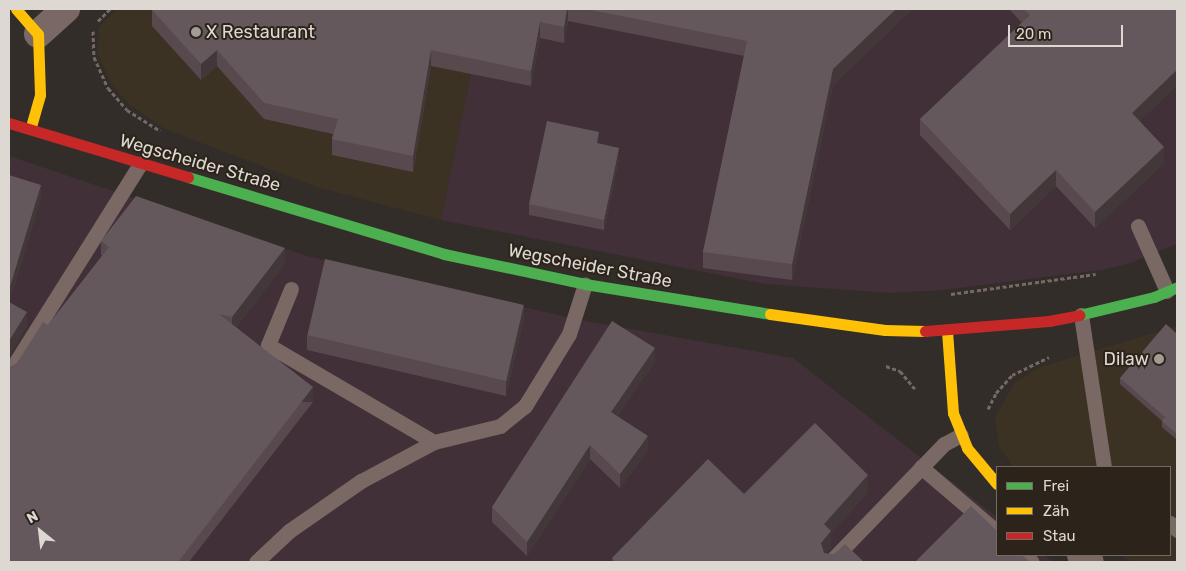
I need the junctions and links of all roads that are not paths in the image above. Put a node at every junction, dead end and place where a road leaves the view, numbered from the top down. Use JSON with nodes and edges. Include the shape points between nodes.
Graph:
{"nodes":[{"id":1,"x":16,"y":9,"type":"edge"},
{"id":2,"x":66,"y":9,"type":"edge"},
{"id":3,"x":38,"y":34,"type":"junction"},
{"id":4,"x":9,"y":123,"type":"edge"},
{"id":5,"x":30,"y":129,"type":"junction"},
{"id":6,"x":140,"y":164,"type":"junction"},
{"id":7,"x":1138,"y":226,"type":"dead end"},
{"id":8,"x":585,"y":284,"type":"junction"},
{"id":9,"x":291,"y":289,"type":"dead end"},
{"id":10,"x":1172,"y":289,"type":"edge"},
{"id":11,"x":1081,"y":315,"type":"junction"},
{"id":12,"x":946,"y":331,"type":"junction"},
{"id":13,"x":9,"y":373,"type":"edge"},
{"id":14,"x":962,"y":435,"type":"junction"},
{"id":15,"x":434,"y":442,"type":"junction"},
{"id":16,"x":1104,"y":466,"type":"edge"},
{"id":17,"x":921,"y":467,"type":"junction"},
{"id":18,"x":996,"y":483,"type":"edge"},
{"id":19,"x":996,"y":531,"type":"edge"},
{"id":20,"x":256,"y":562,"type":"edge"},
{"id":21,"x":830,"y":562,"type":"edge"}],
"edges":[{"from":1,"to":3,"type":"street"},
{"from":2,"to":3,"type":"street"},
{"from":3,"to":5,"type":"street","via":[[40,95]]},
{"from":4,"to":5,"type":"street","name":"Wegscheider Straße"},
{"from":5,"to":6,"type":"street","name":"Wegscheider Straße"},
{"from":6,"to":8,"type":"street","name":"Wegscheider Straße","via":[[444,254]]},
{"from":6,"to":13,"type":"lane"},
{"from":7,"to":10,"type":"lane"},
{"from":8,"to":12,"type":"street","name":"Wegscheider Straße","via":[[825,323],[885,330]]},
{"from":8,"to":15,"type":"lane","via":[[569,334],[524,406],[500,426]]},
{"from":9,"to":15,"type":"lane","via":[[268,345]]},
{"from":10,"to":11,"type":"street","name":"Wegscheider Straße"},
{"from":11,"to":12,"type":"street","name":"Wegscheider Straße"},
{"from":11,"to":16,"type":"lane"},
{"from":12,"to":14,"type":"street","via":[[953,413]]},
{"from":14,"to":17,"type":"lane","via":[[944,444]]},
{"from":14,"to":18,"type":"street","via":[[967,448]]},
{"from":15,"to":20,"type":"lane","via":[[360,481],[289,531]]},
{"from":17,"to":19,"type":"lane"},
{"from":17,"to":21,"type":"lane"}]}
